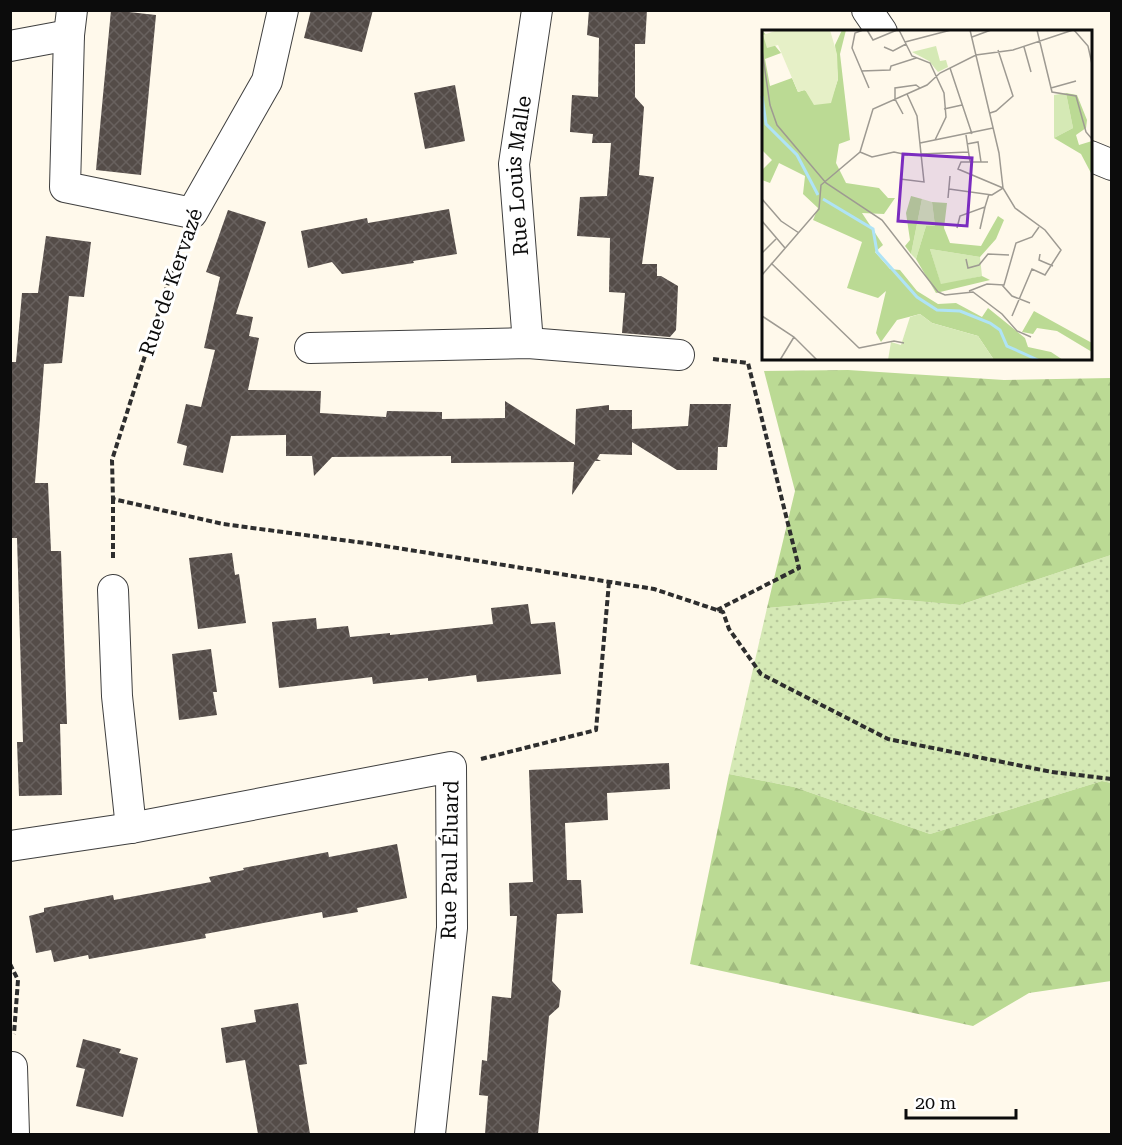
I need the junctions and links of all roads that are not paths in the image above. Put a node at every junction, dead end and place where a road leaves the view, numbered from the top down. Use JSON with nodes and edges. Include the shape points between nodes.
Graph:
{"nodes":[{"id":1,"x":283,"y":10,"type":"edge"},
{"id":2,"x":537,"y":10,"type":"edge"},
{"id":3,"x":867,"y":10,"type":"edge"},
{"id":4,"x":71,"y":23,"type":"edge"},
{"id":5,"x":881,"y":30,"type":"edge"},
{"id":6,"x":10,"y":46,"type":"edge"},
{"id":7,"x":1092,"y":157,"type":"edge"},
{"id":8,"x":1112,"y":165,"type":"edge"},
{"id":9,"x":528,"y":343,"type":"junction"},
{"id":10,"x":310,"y":348,"type":"dead end"},
{"id":11,"x":679,"y":355,"type":"road end"},
{"id":12,"x":113,"y":590,"type":"road end"},
{"id":13,"x":131,"y":828,"type":"junction"},
{"id":14,"x":10,"y":846,"type":"edge"},
{"id":15,"x":12,"y":1067,"type":"road end"},
{"id":16,"x":14,"y":1134,"type":"edge"},
{"id":17,"x":430,"y":1134,"type":"edge"}],
"edges":[{"from":1,"to":4,"type":"street","name":"Rue de Kervazé","via":[[267,81],[192,213],[65,187]]},
{"from":2,"to":9,"type":"street","name":"Rue Louis Malle","via":[[514,164]]},
{"from":3,"to":5,"type":"street"},
{"from":4,"to":6,"type":"street"},
{"from":7,"to":8,"type":"street"},
{"from":9,"to":10,"type":"street"},
{"from":9,"to":11,"type":"street"},
{"from":12,"to":13,"type":"street","via":[[117,696]]},
{"from":13,"to":14,"type":"street","name":"Rue Paul Éluard"},
{"from":13,"to":17,"type":"street","name":"Rue Paul Éluard","via":[[451,766],[452,928]]},
{"from":15,"to":16,"type":"street"}]}
